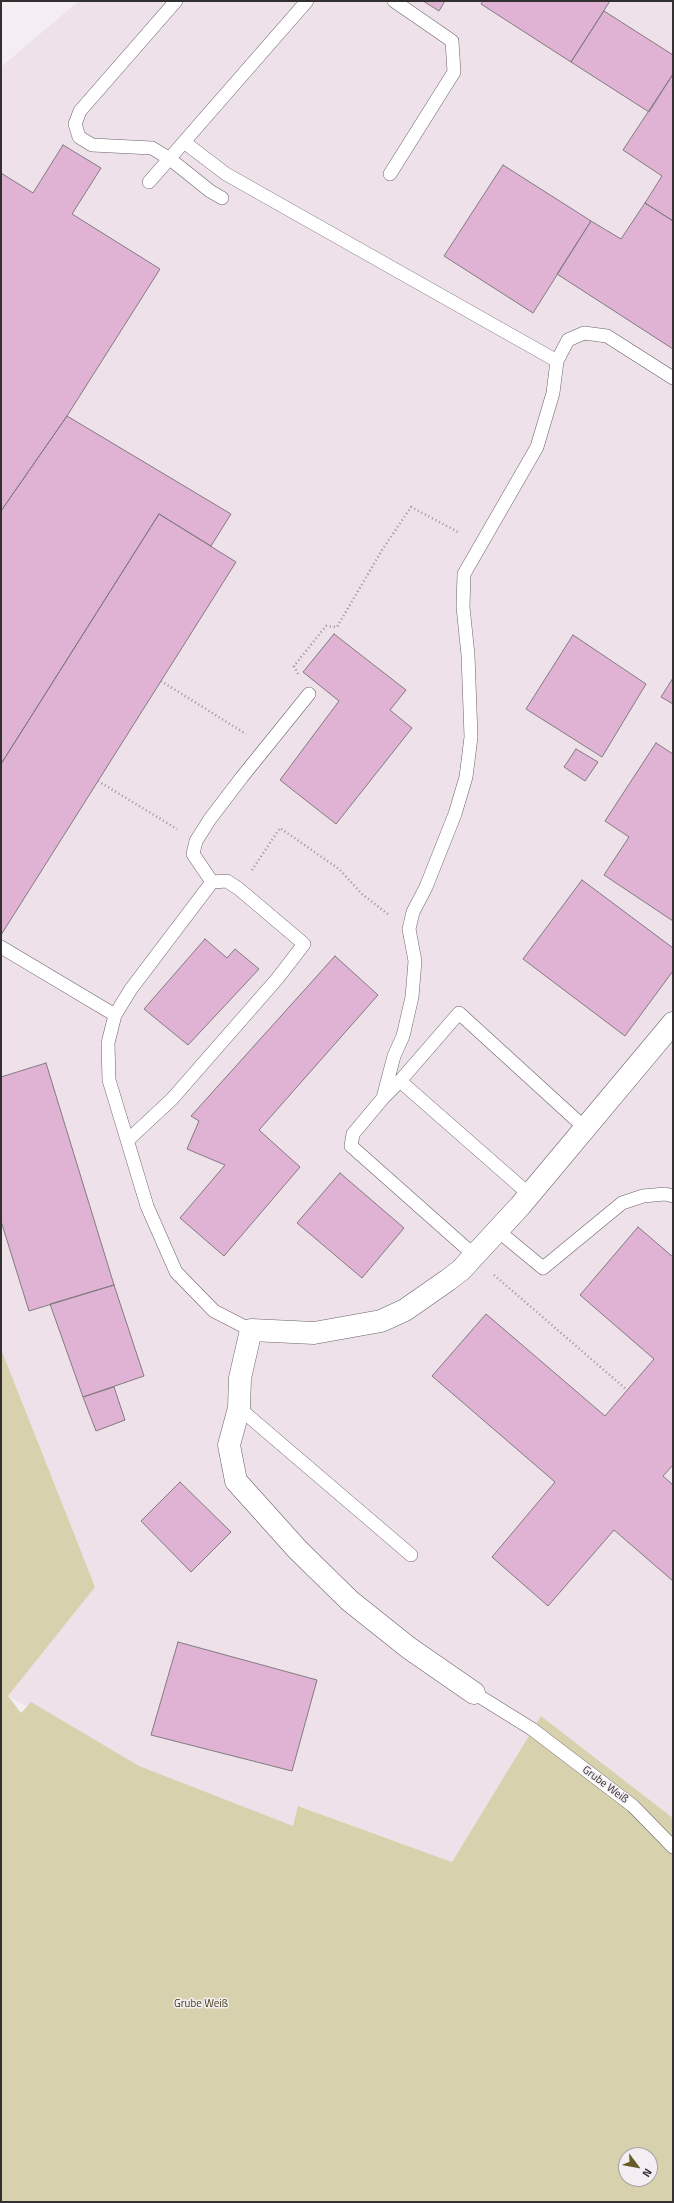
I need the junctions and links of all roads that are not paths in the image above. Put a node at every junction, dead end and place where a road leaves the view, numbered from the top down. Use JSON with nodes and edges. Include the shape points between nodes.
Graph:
{"nodes":[{"id":1,"x":176,"y":1,"type":"edge"},
{"id":2,"x":307,"y":1,"type":"edge"},
{"id":3,"x":394,"y":1,"type":"edge"},
{"id":4,"x":184,"y":142,"type":"junction"},
{"id":5,"x":170,"y":159,"type":"junction"},
{"id":6,"x":390,"y":174,"type":"dead end"},
{"id":7,"x":149,"y":182,"type":"dead end"},
{"id":8,"x":222,"y":198,"type":"dead end"},
{"id":9,"x":557,"y":360,"type":"junction"},
{"id":10,"x":673,"y":378,"type":"edge"},
{"id":11,"x":309,"y":694,"type":"road end"},
{"id":12,"x":212,"y":882,"type":"junction"},
{"id":13,"x":1,"y":947,"type":"edge"},
{"id":14,"x":115,"y":1015,"type":"junction"},
{"id":15,"x":673,"y":1023,"type":"edge"},
{"id":16,"x":400,"y":1081,"type":"junction"},
{"id":17,"x":383,"y":1098,"type":"junction"},
{"id":18,"x":586,"y":1128,"type":"junction"},
{"id":19,"x":128,"y":1140,"type":"junction"},
{"id":20,"x":530,"y":1195,"type":"junction"},
{"id":21,"x":673,"y":1196,"type":"edge"},
{"id":22,"x":497,"y":1230,"type":"junction"},
{"id":23,"x":473,"y":1256,"type":"junction"},
{"id":24,"x":251,"y":1330,"type":"junction"},
{"id":25,"x":239,"y":1408,"type":"junction"},
{"id":26,"x":411,"y":1555,"type":"dead end"},
{"id":27,"x":474,"y":1693,"type":"joint"},
{"id":28,"x":673,"y":1847,"type":"edge"}],
"edges":[{"from":1,"to":5,"type":"lane","via":[[80,111],[74,124],[79,137],[92,145],[152,148]]},
{"from":2,"to":4,"type":"lane"},
{"from":3,"to":6,"type":"lane","via":[[452,41],[454,72]]},
{"from":4,"to":5,"type":"lane"},
{"from":4,"to":9,"type":"lane","via":[[226,174]]},
{"from":5,"to":7,"type":"lane"},
{"from":5,"to":8,"type":"lane"},
{"from":9,"to":10,"type":"lane","via":[[568,340],[584,333],[608,336]]},
{"from":9,"to":17,"type":"lane","via":[[553,393],[537,446],[464,574],[463,607],[468,655],[471,737],[466,777],[455,814],[426,887],[413,912],[409,929],[415,961],[412,997],[403,1036],[394,1056]]},
{"from":11,"to":12,"type":"lane","via":[[210,818],[196,841],[193,854]]},
{"from":12,"to":14,"type":"lane","via":[[131,989]]},
{"from":12,"to":19,"type":"lane","via":[[226,881],[239,889],[304,944],[277,979],[172,1099]]},
{"from":13,"to":14,"type":"lane"},
{"from":14,"to":19,"type":"lane","via":[[108,1043],[109,1080]]},
{"from":15,"to":18,"type":"street"},
{"from":16,"to":17,"type":"lane"},
{"from":16,"to":18,"type":"lane","via":[[459,1013]]},
{"from":16,"to":20,"type":"lane"},
{"from":17,"to":23,"type":"lane","via":[[353,1134],[351,1146]]},
{"from":18,"to":20,"type":"street"},
{"from":19,"to":24,"type":"lane","via":[[147,1206],[176,1272],[214,1311]]},
{"from":20,"to":22,"type":"street"},
{"from":21,"to":22,"type":"lane","via":[[643,1196],[622,1203],[543,1268]]},
{"from":22,"to":23,"type":"street"},
{"from":23,"to":24,"type":"street","via":[[461,1270],[427,1295],[405,1310],[380,1321],[314,1333]]},
{"from":24,"to":25,"type":"street","via":[[240,1378]]},
{"from":25,"to":26,"type":"lane"},
{"from":25,"to":27,"type":"street","via":[[229,1445],[236,1481],[297,1550],[350,1601],[409,1648]]},
{"from":27,"to":28,"type":"lane","name":"Grube Weiß","via":[[532,1729],[633,1806]]}]}
